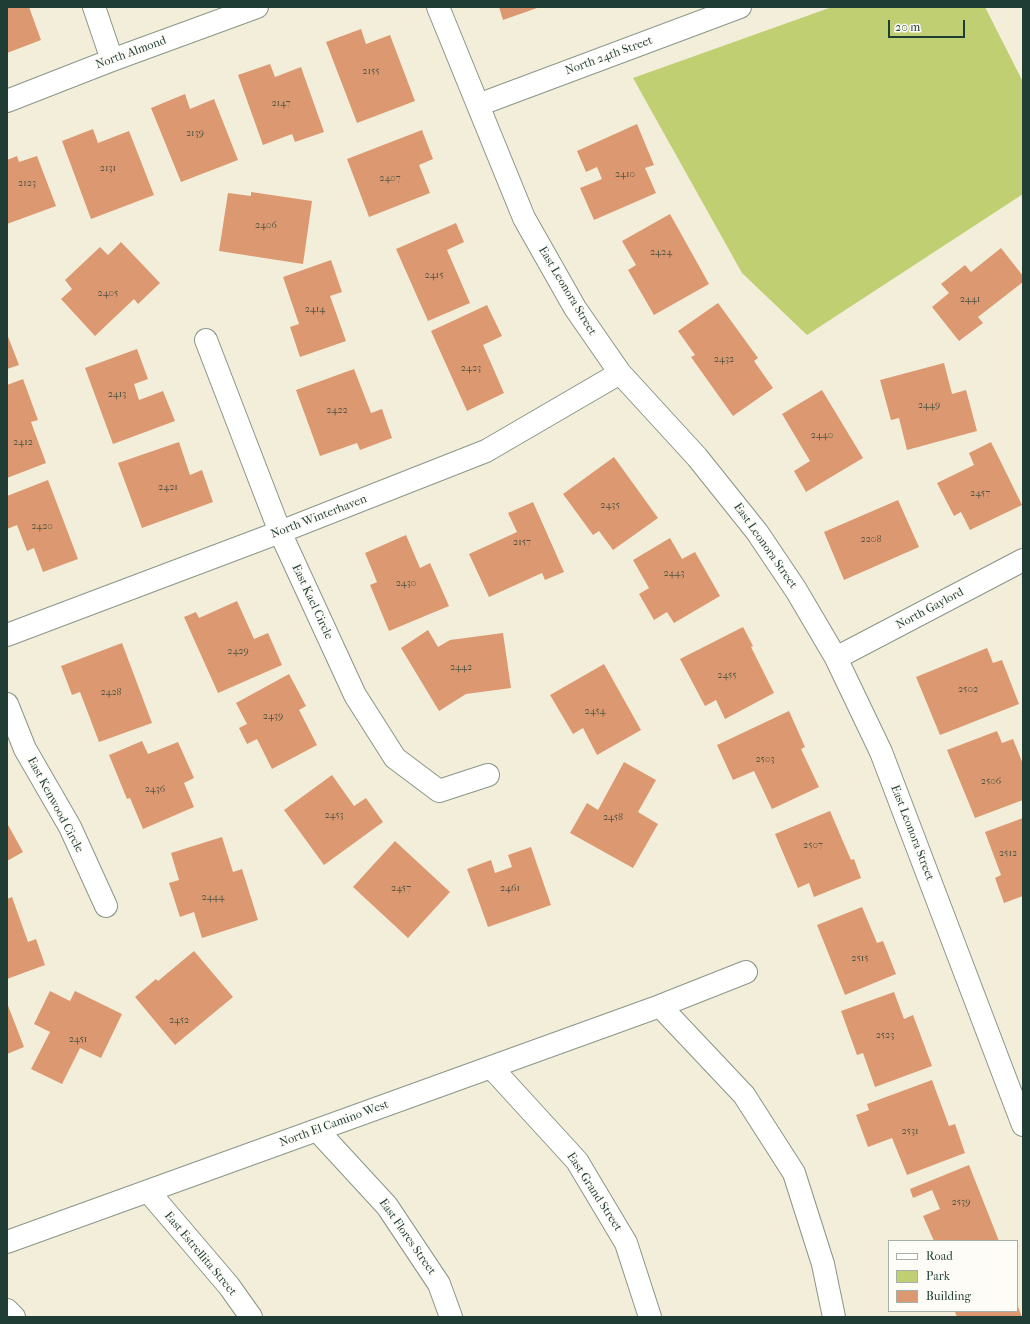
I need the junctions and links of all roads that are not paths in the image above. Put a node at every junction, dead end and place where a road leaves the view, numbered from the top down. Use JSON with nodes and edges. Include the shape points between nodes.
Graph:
{"nodes":[{"id":1,"x":94,"y":7,"type":"edge"},
{"id":2,"x":257,"y":7,"type":"edge"},
{"id":3,"x":438,"y":7,"type":"edge"},
{"id":4,"x":740,"y":7,"type":"edge"},
{"id":5,"x":112,"y":60,"type":"junction"},
{"id":6,"x":7,"y":100,"type":"edge"},
{"id":7,"x":478,"y":104,"type":"junction"},
{"id":8,"x":206,"y":340,"type":"dead end"},
{"id":9,"x":620,"y":373,"type":"junction"},
{"id":10,"x":280,"y":532,"type":"junction"},
{"id":11,"x":1023,"y":560,"type":"edge"},
{"id":12,"x":7,"y":635,"type":"edge"},
{"id":13,"x":836,"y":658,"type":"junction"},
{"id":14,"x":7,"y":704,"type":"edge"},
{"id":15,"x":488,"y":776,"type":"dead end"},
{"id":16,"x":106,"y":906,"type":"dead end"},
{"id":17,"x":746,"y":972,"type":"dead end"},
{"id":18,"x":660,"y":1006,"type":"junction"},
{"id":19,"x":492,"y":1067,"type":"junction"},
{"id":20,"x":1023,"y":1125,"type":"edge"},
{"id":21,"x":317,"y":1130,"type":"junction"},
{"id":22,"x":148,"y":1191,"type":"junction"},
{"id":23,"x":7,"y":1242,"type":"edge"},
{"id":24,"x":7,"y":1310,"type":"edge"},
{"id":25,"x":14,"y":1317,"type":"edge"},
{"id":26,"x":251,"y":1317,"type":"edge"},
{"id":27,"x":450,"y":1317,"type":"edge"},
{"id":28,"x":650,"y":1317,"type":"edge"},
{"id":29,"x":834,"y":1317,"type":"edge"}],
"edges":[{"from":1,"to":5,"type":"street"},
{"from":2,"to":5,"type":"street","name":"North Almond"},
{"from":3,"to":7,"type":"street","name":"East Leonora Street"},
{"from":4,"to":7,"type":"street","name":"North 24th Street"},
{"from":5,"to":6,"type":"street","name":"North Almond"},
{"from":7,"to":9,"type":"street","name":"East Leonora Street","via":[[524,218],[574,308]]},
{"from":8,"to":10,"type":"street","name":"East Kael Circle"},
{"from":9,"to":10,"type":"street","name":"North Winterhaven","via":[[486,451]]},
{"from":9,"to":13,"type":"street","name":"East Leonora Street","via":[[697,456],[757,532],[796,590]]},
{"from":10,"to":12,"type":"street","name":"North Winterhaven"},
{"from":10,"to":15,"type":"street","name":"East Kael Circle","via":[[355,695],[395,758],[438,791]]},
{"from":11,"to":13,"type":"street","name":"North Gaylord"},
{"from":13,"to":20,"type":"street","name":"East Leonora Street","via":[[881,752]]},
{"from":14,"to":16,"type":"street","name":"East Kenwood Circle","via":[[26,749],[70,827]]},
{"from":17,"to":18,"type":"street","name":"North El Camino West"},
{"from":18,"to":19,"type":"street","name":"North El Camino West"},
{"from":18,"to":29,"type":"street","via":[[744,1095],[794,1172],[823,1264]]},
{"from":19,"to":21,"type":"street","name":"North El Camino West"},
{"from":19,"to":28,"type":"street","name":"East Grand Street","via":[[577,1162],[626,1243]]},
{"from":21,"to":22,"type":"street","name":"North El Camino West"},
{"from":21,"to":27,"type":"street","name":"East Flores Street","via":[[387,1206],[439,1284]]},
{"from":22,"to":23,"type":"street","name":"North El Camino West"},
{"from":22,"to":26,"type":"street","name":"East Estrellita Street","via":[[229,1286]]},
{"from":24,"to":25,"type":"street"}]}
